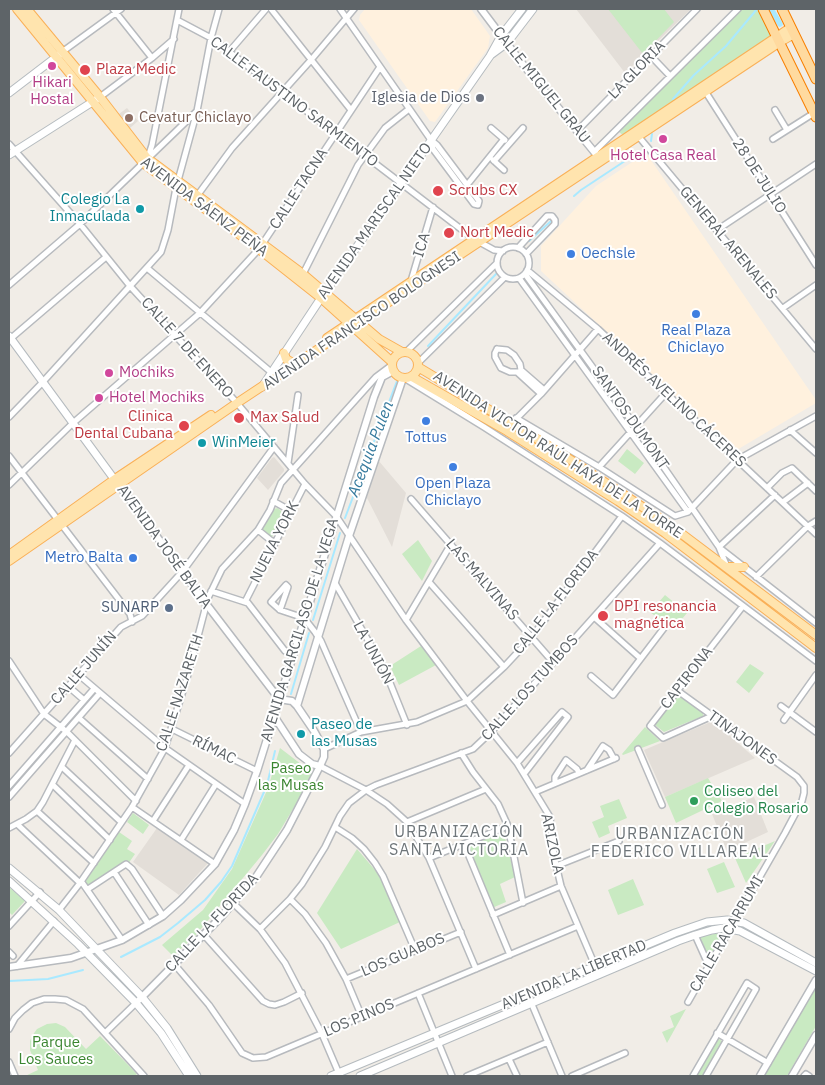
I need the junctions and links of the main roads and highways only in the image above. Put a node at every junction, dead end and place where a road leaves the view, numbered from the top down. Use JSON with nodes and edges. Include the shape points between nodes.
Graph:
{"nodes":[{"id":1,"x":17,"y":9,"type":"edge"},
{"id":2,"x":27,"y":9,"type":"edge"},
{"id":3,"x":533,"y":9,"type":"edge"},
{"id":4,"x":763,"y":9,"type":"edge"},
{"id":5,"x":782,"y":9,"type":"edge"},
{"id":6,"x":519,"y":10,"type":"edge"},
{"id":7,"x":792,"y":31,"type":"junction"},
{"id":8,"x":778,"y":39,"type":"junction"},
{"id":9,"x":59,"y":54,"type":"junction"},
{"id":10,"x":490,"y":56,"type":"junction"},
{"id":11,"x":816,"y":79,"type":"edge"},
{"id":12,"x":704,"y":89,"type":"junction"},
{"id":13,"x":9,"y":93,"type":"edge"},
{"id":14,"x":96,"y":99,"type":"junction"},
{"id":15,"x":815,"y":115,"type":"edge"},
{"id":16,"x":11,"y":153,"type":"edge"},
{"id":17,"x":598,"y":157,"type":"junction"},
{"id":18,"x":176,"y":184,"type":"junction"},
{"id":19,"x":477,"y":241,"type":"junction"},
{"id":20,"x":261,"y":247,"type":"junction"},
{"id":21,"x":323,"y":295,"type":"junction"},
{"id":22,"x":354,"y":323,"type":"junction"},
{"id":23,"x":9,"y":338,"type":"edge"},
{"id":24,"x":404,"y":352,"type":"junction"},
{"id":25,"x":284,"y":353,"type":"junction"},
{"id":26,"x":291,"y":362,"type":"junction"},
{"id":27,"x":418,"y":365,"type":"junction"},
{"id":28,"x":392,"y":366,"type":"junction"},
{"id":29,"x":269,"y":376,"type":"junction"},
{"id":30,"x":407,"y":378,"type":"junction"},
{"id":31,"x":262,"y":388,"type":"junction"},
{"id":32,"x":236,"y":402,"type":"junction"},
{"id":33,"x":117,"y":482,"type":"junction"},
{"id":34,"x":60,"y":522,"type":"junction"},
{"id":35,"x":9,"y":555,"type":"edge"},
{"id":36,"x":9,"y":561,"type":"edge"},
{"id":37,"x":728,"y":567,"type":"junction"},
{"id":38,"x":744,"y":567,"type":"road end"},
{"id":39,"x":816,"y":635,"type":"edge"},
{"id":40,"x":816,"y":648,"type":"edge"},
{"id":41,"x":9,"y":868,"type":"edge"},
{"id":42,"x":9,"y":881,"type":"edge"},
{"id":43,"x":675,"y":933,"type":"junction"},
{"id":44,"x":770,"y":936,"type":"junction"},
{"id":45,"x":678,"y":941,"type":"junction"},
{"id":46,"x":766,"y":944,"type":"junction"},
{"id":47,"x":816,"y":963,"type":"edge"},
{"id":48,"x":816,"y":971,"type":"edge"},
{"id":49,"x":339,"y":1075,"type":"edge"},
{"id":50,"x":188,"y":1076,"type":"edge"},
{"id":51,"x":197,"y":1076,"type":"edge"},
{"id":52,"x":331,"y":1076,"type":"edge"},
{"id":53,"x":360,"y":1076,"type":"edge"}],
"edges":[{"from":1,"to":9,"type":"main road","name":"AVENIDA SÁENZ PEÑA"},
{"from":2,"to":9,"type":"main road","name":"AVENIDA SÁENZ PEÑA"},
{"from":3,"to":10,"type":"main road","name":"AVENIDA MARISCAL NIETO","via":[[507,43]]},
{"from":4,"to":8,"type":"highway"},
{"from":5,"to":7,"type":"highway"},
{"from":6,"to":10,"type":"main road","name":"AVENIDA MARISCAL NIETO"},
{"from":7,"to":8,"type":"main road","name":"AVENIDA FRANCISCO BOLOGNESI"},
{"from":7,"to":11,"type":"highway"},
{"from":8,"to":12,"type":"main road","name":"AVENIDA FRANCISCO BOLOGNESI"},
{"from":8,"to":15,"type":"highway"},
{"from":9,"to":13,"type":"main road"},
{"from":9,"to":14,"type":"main road","name":"AVENIDA SÁENZ PEÑA"},
{"from":10,"to":21,"type":"main road","name":"AVENIDA MARISCAL NIETO"},
{"from":12,"to":17,"type":"main road","name":"AVENIDA FRANCISCO BOLOGNESI"},
{"from":12,"to":17,"type":"main road","name":"AVENIDA FRANCISCO BOLOGNESI","via":[[640,137]]},
{"from":14,"to":16,"type":"main road"},
{"from":14,"to":18,"type":"main road","name":"AVENIDA SÁENZ PEÑA","via":[[145,161]]},
{"from":17,"to":19,"type":"main road","name":"AVENIDA FRANCISCO BOLOGNESI"},
{"from":18,"to":20,"type":"main road","name":"AVENIDA SÁENZ PEÑA"},
{"from":18,"to":20,"type":"main road","name":"AVENIDA SÁENZ PEÑA","via":[[197,196]]},
{"from":19,"to":22,"type":"main road","name":"AVENIDA FRANCISCO BOLOGNESI"},
{"from":19,"to":22,"type":"main road","name":"AVENIDA FRANCISCO BOLOGNESI","via":[[410,282]]},
{"from":20,"to":21,"type":"main road","name":"AVENIDA SÁENZ PEÑA"},
{"from":20,"to":21,"type":"main road","name":"AVENIDA SÁENZ PEÑA","via":[[303,274]]},
{"from":21,"to":22,"type":"main road","name":"AVENIDA SÁENZ PEÑA"},
{"from":21,"to":25,"type":"main road","name":"AVENIDA MARISCAL NIETO"},
{"from":22,"to":24,"type":"main road","name":"AVENIDA SÁENZ PEÑA"},
{"from":22,"to":26,"type":"main road","name":"AVENIDA FRANCISCO BOLOGNESI"},
{"from":22,"to":28,"type":"main road","name":"AVENIDA SÁENZ PEÑA"},
{"from":22,"to":31,"type":"main road","name":"AVENIDA FRANCISCO BOLOGNESI"},
{"from":23,"to":33,"type":"main road","name":"AVENIDA JOSÉ BALTA"},
{"from":24,"to":27,"type":"main road","via":[[414,356]]},
{"from":24,"to":28,"type":"main road","via":[[396,356]]},
{"from":25,"to":26,"type":"main road"},
{"from":25,"to":29,"type":"main road","name":"AVENIDA MARISCAL NIETO"},
{"from":26,"to":29,"type":"main road","name":"AVENIDA FRANCISCO BOLOGNESI"},
{"from":27,"to":30,"type":"main road","via":[[415,374]]},
{"from":27,"to":37,"type":"main road","name":"AVENIDA VICTOR RAÚL HAYA DE LA TORRE","via":[[584,463]]},
{"from":28,"to":30,"type":"main road","via":[[399,377]]},
{"from":29,"to":31,"type":"main road","name":"AVENIDA MARISCAL NIETO"},
{"from":29,"to":32,"type":"main road","name":"AVENIDA FRANCISCO BOLOGNESI"},
{"from":30,"to":40,"type":"main road","name":"AVENIDA VICTOR RAÚL HAYA DE LA TORRE","via":[[507,431],[618,501]]},
{"from":31,"to":32,"type":"main road","name":"AVENIDA FRANCISCO BOLOGNESI"},
{"from":32,"to":33,"type":"main road","name":"AVENIDA FRANCISCO BOLOGNESI"},
{"from":33,"to":34,"type":"main road","name":"AVENIDA FRANCISCO BOLOGNESI"},
{"from":34,"to":35,"type":"main road","name":"AVENIDA FRANCISCO BOLOGNESI"},
{"from":34,"to":36,"type":"main road","name":"AVENIDA FRANCISCO BOLOGNESI"},
{"from":37,"to":38,"type":"main road"},
{"from":37,"to":39,"type":"main road","name":"AVENIDA VICTOR RAÚL HAYA DE LA TORRE"},
{"from":41,"to":51,"type":"main road","via":[[59,910],[142,996]]},
{"from":42,"to":50,"type":"main road","via":[[136,1003],[161,1033]]},
{"from":43,"to":44,"type":"main road","name":"AVENIDA LA LIBERTAD","via":[[707,922],[736,920]]},
{"from":43,"to":45,"type":"main road"},
{"from":43,"to":49,"type":"main road","name":"AVENIDA LA LIBERTAD"},
{"from":44,"to":46,"type":"main road"},
{"from":44,"to":47,"type":"main road","name":"AVENIDA LA LIBERTAD"},
{"from":45,"to":46,"type":"main road","name":"AVENIDA LA LIBERTAD","via":[[730,928]]},
{"from":45,"to":53,"type":"main road","name":"AVENIDA LA LIBERTAD"},
{"from":46,"to":48,"type":"main road"},
{"from":49,"to":52,"type":"main road","name":"AVENIDA LA LIBERTAD"}]}
